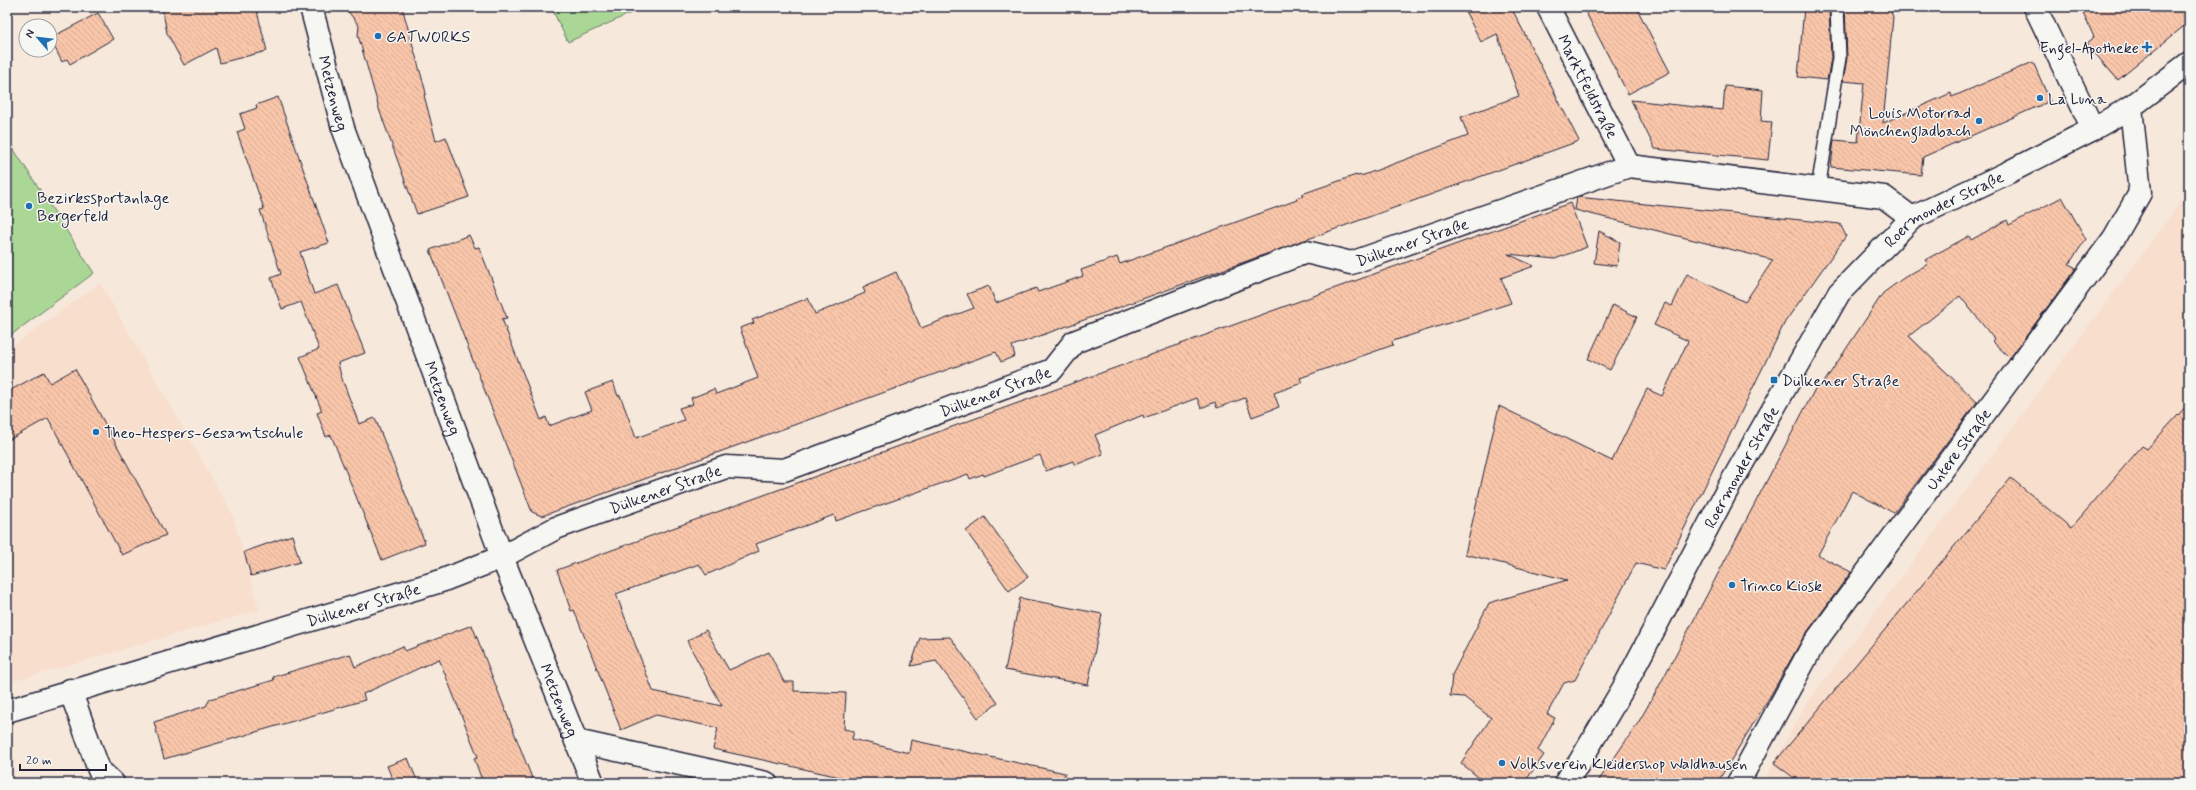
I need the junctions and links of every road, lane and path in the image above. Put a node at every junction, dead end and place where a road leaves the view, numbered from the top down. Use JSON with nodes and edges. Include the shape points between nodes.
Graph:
{"nodes":[{"id":1,"x":311,"y":7,"type":"edge"},
{"id":2,"x":1548,"y":7,"type":"edge"},
{"id":3,"x":1837,"y":7,"type":"edge"},
{"id":4,"x":2035,"y":7,"type":"edge"},
{"id":5,"x":2189,"y":63,"type":"edge"},
{"id":6,"x":2132,"y":107,"type":"junction"},
{"id":7,"x":2092,"y":129,"type":"junction"},
{"id":8,"x":1629,"y":166,"type":"junction"},
{"id":9,"x":1818,"y":189,"type":"junction"},
{"id":10,"x":1912,"y":218,"type":"junction"},
{"id":11,"x":502,"y":556,"type":"junction"},
{"id":12,"x":70,"y":690,"type":"junction"},
{"id":13,"x":7,"y":711,"type":"edge"},
{"id":14,"x":576,"y":741,"type":"junction"},
{"id":15,"x":113,"y":783,"type":"edge"},
{"id":16,"x":593,"y":783,"type":"edge"},
{"id":17,"x":766,"y":783,"type":"edge"},
{"id":18,"x":1564,"y":783,"type":"edge"},
{"id":19,"x":1738,"y":783,"type":"edge"}],
"edges":[{"from":1,"to":11,"type":"street","name":"Metzenweg","via":[[343,128]]},
{"from":2,"to":8,"type":"street","name":"Marktfeldstraße"},
{"from":3,"to":9,"type":"lane","via":[[1839,58]]},
{"from":4,"to":7,"type":"street"},
{"from":5,"to":6,"type":"street","name":"Roermonder Straße"},
{"from":6,"to":7,"type":"street","name":"Roermonder Straße"},
{"from":6,"to":19,"type":"street","name":"Untere Straße","via":[[2140,193],[2114,238],[1813,645]]},
{"from":7,"to":10,"type":"street","name":"Roermonder Straße"},
{"from":8,"to":9,"type":"street","name":"Dülkener Straße"},
{"from":8,"to":11,"type":"street","name":"Dülkener Straße","via":[[1351,263],[1306,252],[1074,342],[1052,370],[784,470],[726,467],[556,528]]},
{"from":9,"to":10,"type":"street","name":"Dülkener Straße","via":[[1884,197]]},
{"from":10,"to":18,"type":"street","name":"Roermonder Straße","via":[[1839,294],[1726,492],[1624,687],[1579,763]]},
{"from":11,"to":12,"type":"street","name":"Dülkener Straße","via":[[441,581]]},
{"from":11,"to":14,"type":"street","name":"Metzenweg"},
{"from":12,"to":13,"type":"street","name":"Dülkener Straße"},
{"from":12,"to":15,"type":"street","via":[[99,770]]},
{"from":14,"to":16,"type":"street","name":"Metzenweg"},
{"from":14,"to":17,"type":"street"}]}
